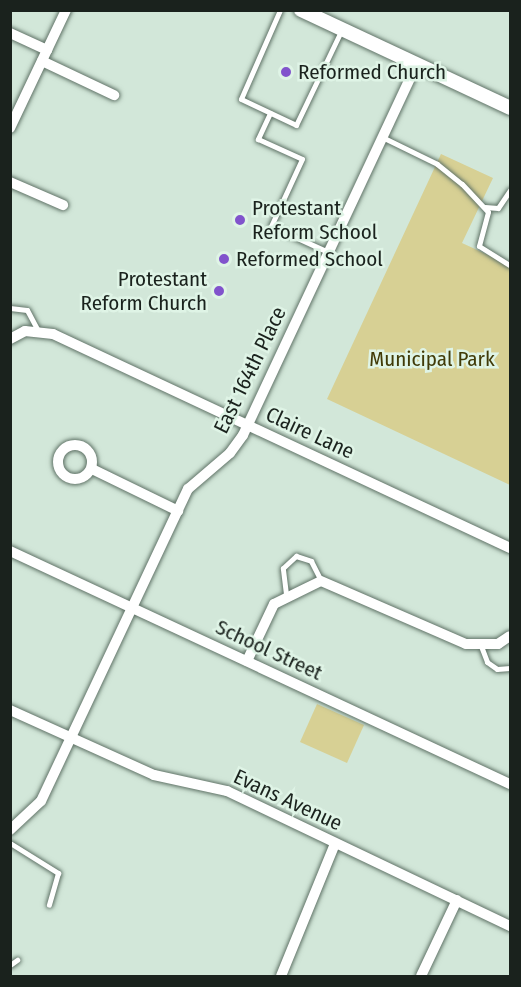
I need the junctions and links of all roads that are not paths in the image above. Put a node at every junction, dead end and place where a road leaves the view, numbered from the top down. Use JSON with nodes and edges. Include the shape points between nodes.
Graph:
{"nodes":[{"id":1,"x":66,"y":10,"type":"edge"},
{"id":2,"x":280,"y":10,"type":"edge"},
{"id":3,"x":301,"y":10,"type":"edge"},
{"id":4,"x":341,"y":29,"type":"junction"},
{"id":5,"x":10,"y":33,"type":"edge"},
{"id":6,"x":47,"y":50,"type":"junction"},
{"id":7,"x":42,"y":61,"type":"junction"},
{"id":8,"x":417,"y":64,"type":"junction"},
{"id":9,"x":114,"y":95,"type":"dead end"},
{"id":10,"x":510,"y":108,"type":"edge"},
{"id":11,"x":270,"y":113,"type":"junction"},
{"id":12,"x":10,"y":128,"type":"edge"},
{"id":13,"x":382,"y":137,"type":"junction"},
{"id":14,"x":10,"y":182,"type":"edge"},
{"id":15,"x":510,"y":190,"type":"edge"},
{"id":16,"x":63,"y":205,"type":"dead end"},
{"id":17,"x":485,"y":207,"type":"junction"},
{"id":18,"x":328,"y":252,"type":"junction"},
{"id":19,"x":510,"y":265,"type":"edge"},
{"id":20,"x":10,"y":308,"type":"edge"},
{"id":21,"x":38,"y":330,"type":"junction"},
{"id":22,"x":10,"y":339,"type":"edge"},
{"id":23,"x":247,"y":425,"type":"junction"},
{"id":24,"x":92,"y":469,"type":"dead end"},
{"id":25,"x":178,"y":511,"type":"junction"},
{"id":26,"x":510,"y":548,"type":"edge"},
{"id":27,"x":10,"y":551,"type":"edge"},
{"id":28,"x":321,"y":581,"type":"junction"},
{"id":29,"x":286,"y":594,"type":"junction"},
{"id":30,"x":133,"y":609,"type":"junction"},
{"id":31,"x":510,"y":636,"type":"edge"},
{"id":32,"x":481,"y":646,"type":"junction"},
{"id":33,"x":247,"y":661,"type":"junction"},
{"id":34,"x":510,"y":668,"type":"edge"},
{"id":35,"x":10,"y":710,"type":"edge"},
{"id":36,"x":70,"y":740,"type":"junction"},
{"id":37,"x":510,"y":784,"type":"edge"},
{"id":38,"x":10,"y":830,"type":"edge"},
{"id":39,"x":10,"y":843,"type":"edge"},
{"id":40,"x":335,"y":844,"type":"junction"},
{"id":41,"x":457,"y":900,"type":"junction"},
{"id":42,"x":49,"y":905,"type":"dead end"},
{"id":43,"x":510,"y":926,"type":"edge"},
{"id":44,"x":17,"y":960,"type":"dead end"},
{"id":45,"x":10,"y":964,"type":"edge"},
{"id":46,"x":281,"y":976,"type":"edge"},
{"id":47,"x":421,"y":976,"type":"edge"}],
"edges":[{"from":1,"to":6,"type":"street"},
{"from":2,"to":11,"type":"lane","via":[[241,99]]},
{"from":3,"to":4,"type":"street"},
{"from":4,"to":8,"type":"street"},
{"from":4,"to":11,"type":"lane","via":[[296,125]]},
{"from":5,"to":6,"type":"street"},
{"from":6,"to":7,"type":"street"},
{"from":7,"to":9,"type":"street"},
{"from":7,"to":12,"type":"street"},
{"from":8,"to":10,"type":"street"},
{"from":8,"to":13,"type":"street","name":"East 164th Place"},
{"from":11,"to":18,"type":"lane","via":[[258,139],[302,159],[271,226]]},
{"from":13,"to":17,"type":"lane","via":[[443,168]]},
{"from":13,"to":18,"type":"street","name":"East 164th Place"},
{"from":14,"to":16,"type":"street"},
{"from":15,"to":17,"type":"lane","via":[[498,208]]},
{"from":17,"to":19,"type":"lane","via":[[489,217],[479,246]]},
{"from":18,"to":23,"type":"street","name":"East 164th Place"},
{"from":20,"to":21,"type":"lane","via":[[27,310]]},
{"from":21,"to":22,"type":"street","name":"Claire Lane"},
{"from":21,"to":23,"type":"street","name":"Claire Lane"},
{"from":23,"to":25,"type":"street","name":"East 164th Place","via":[[230,453],[194,481]]},
{"from":23,"to":26,"type":"street","name":"Claire Lane"},
{"from":24,"to":25,"type":"street"},
{"from":25,"to":30,"type":"street","name":"East 164th Place"},
{"from":27,"to":30,"type":"street","name":"School Street"},
{"from":28,"to":29,"type":"street"},
{"from":28,"to":29,"type":"lane","via":[[311,561],[296,556],[284,568]]},
{"from":28,"to":32,"type":"street"},
{"from":29,"to":33,"type":"street","via":[[274,604]]},
{"from":30,"to":33,"type":"street","name":"School Street"},
{"from":30,"to":36,"type":"street","name":"East 164th Place"},
{"from":31,"to":32,"type":"street"},
{"from":32,"to":34,"type":"lane","via":[[487,662],[497,669]]},
{"from":33,"to":37,"type":"street","name":"School Street"},
{"from":35,"to":36,"type":"street","name":"Evans Avenue"},
{"from":36,"to":38,"type":"street","name":"East 164th Place","via":[[40,801]]},
{"from":36,"to":40,"type":"street","name":"Evans Avenue","via":[[170,781],[227,791]]},
{"from":39,"to":42,"type":"lane","via":[[58,873]]},
{"from":40,"to":41,"type":"street","name":"Evans Avenue"},
{"from":40,"to":46,"type":"street"},
{"from":41,"to":43,"type":"street","name":"Evans Avenue"},
{"from":41,"to":47,"type":"street"},
{"from":44,"to":45,"type":"lane"}]}
